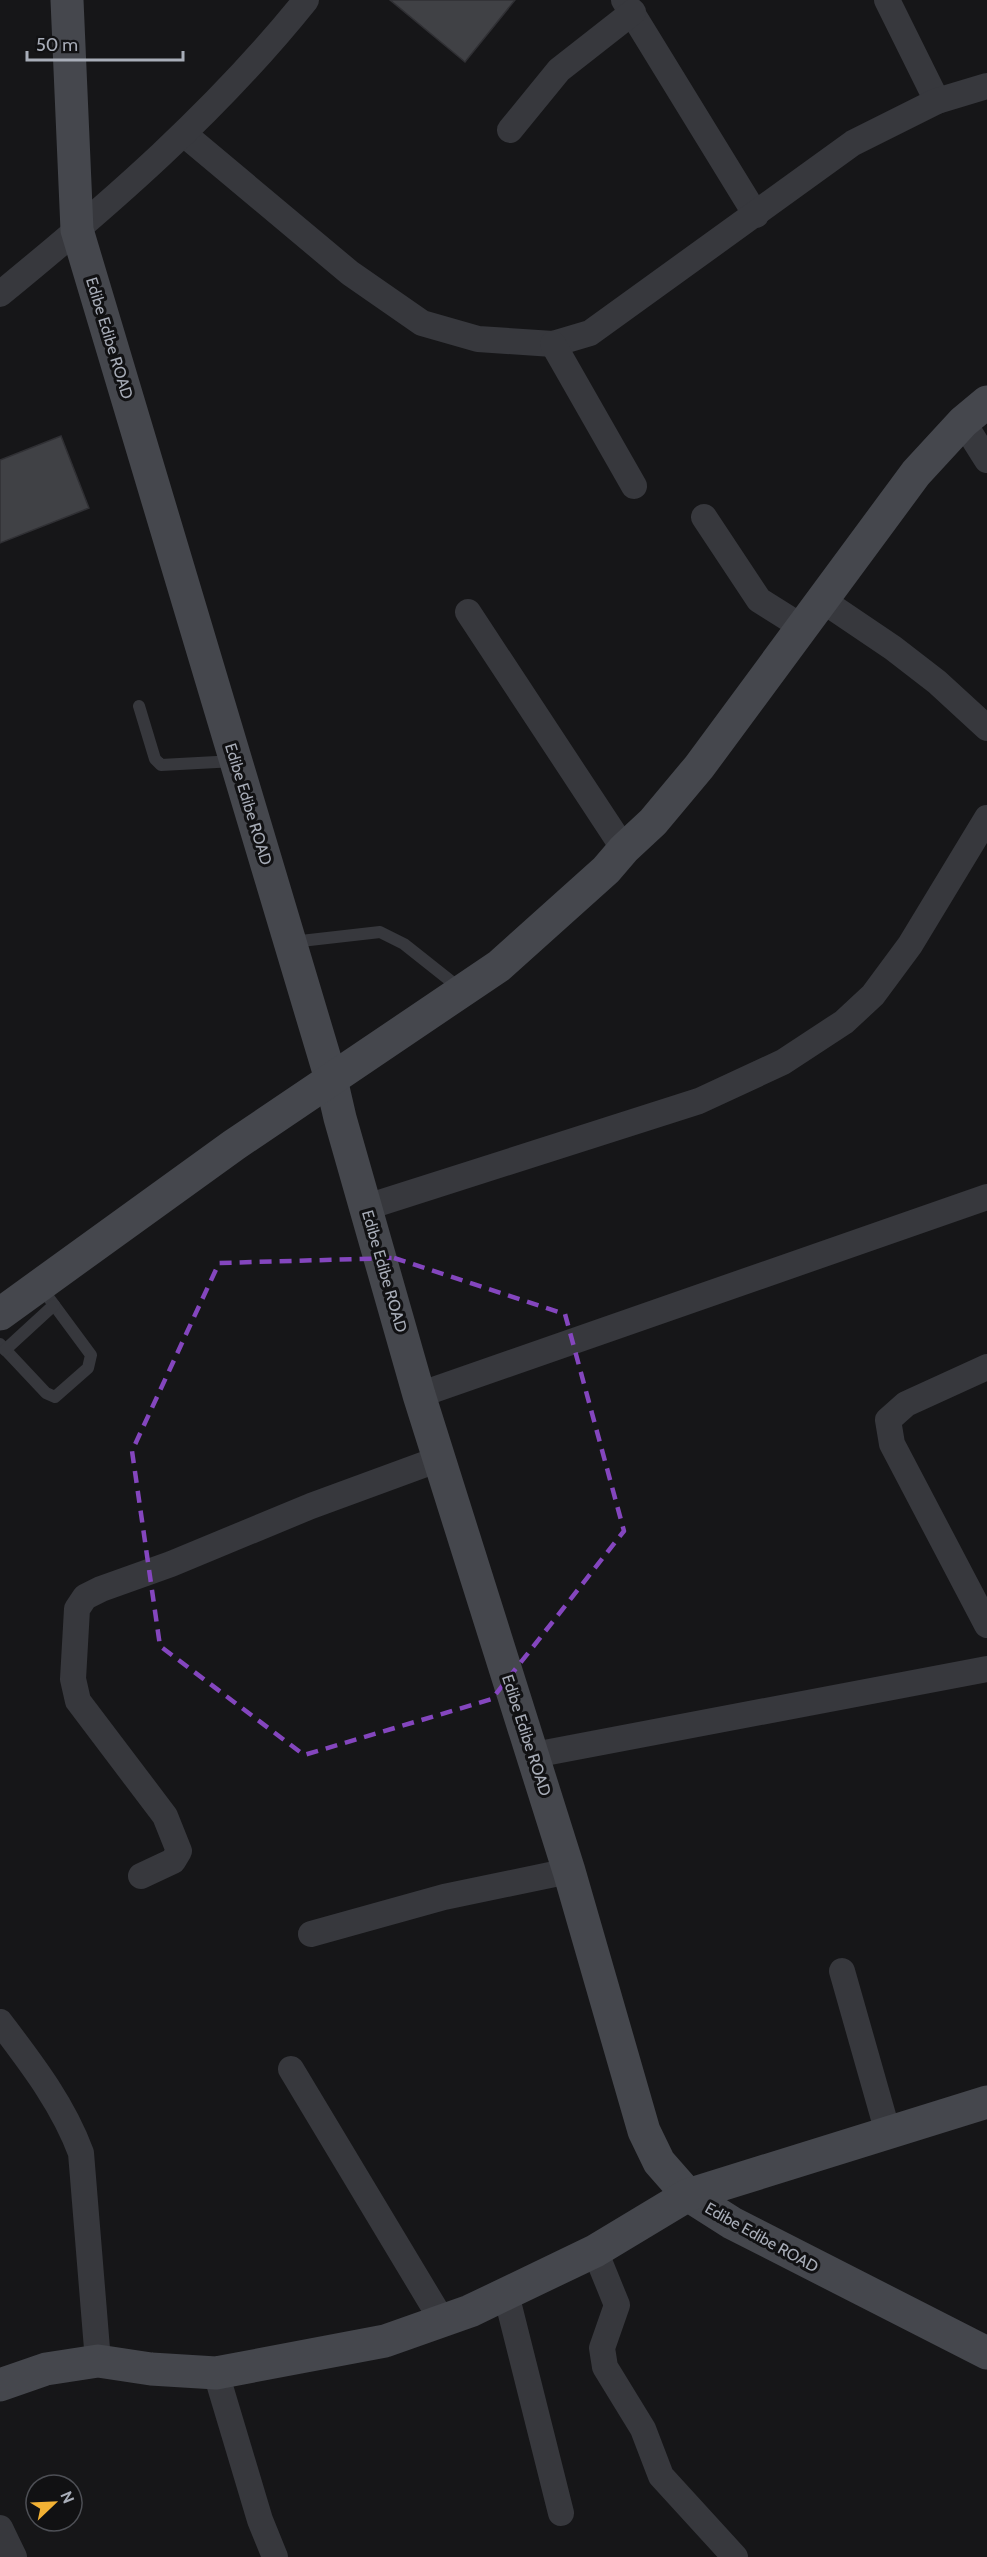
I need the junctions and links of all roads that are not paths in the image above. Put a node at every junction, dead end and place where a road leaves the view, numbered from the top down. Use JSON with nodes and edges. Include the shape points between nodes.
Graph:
{"nodes":[{"id":1,"x":67,"y":0,"type":"edge"},
{"id":2,"x":306,"y":0,"type":"edge"},
{"id":3,"x":887,"y":0,"type":"edge"},
{"id":4,"x":628,"y":6,"type":"edge"},
{"id":5,"x":987,"y":86,"type":"edge"},
{"id":6,"x":937,"y":101,"type":"junction"},
{"id":7,"x":510,"y":130,"type":"dead end"},
{"id":8,"x":184,"y":134,"type":"junction"},
{"id":9,"x":756,"y":215,"type":"junction"},
{"id":10,"x":77,"y":231,"type":"junction"},
{"id":11,"x":0,"y":294,"type":"edge"},
{"id":12,"x":553,"y":344,"type":"junction"},
{"id":13,"x":975,"y":412,"type":"edge"},
{"id":14,"x":987,"y":460,"type":"edge"},
{"id":15,"x":634,"y":486,"type":"dead end"},
{"id":16,"x":704,"y":517,"type":"dead end"},
{"id":17,"x":822,"y":600,"type":"junction"},
{"id":18,"x":468,"y":612,"type":"dead end"},
{"id":19,"x":802,"y":627,"type":"junction"},
{"id":20,"x":139,"y":706,"type":"dead end"},
{"id":21,"x":987,"y":728,"type":"edge"},
{"id":22,"x":236,"y":761,"type":"junction"},
{"id":23,"x":987,"y":818,"type":"edge"},
{"id":24,"x":624,"y":849,"type":"junction"},
{"id":25,"x":290,"y":943,"type":"junction"},
{"id":26,"x":463,"y":991,"type":"junction"},
{"id":27,"x":331,"y":1079,"type":"junction"},
{"id":28,"x":987,"y":1197,"type":"edge"},
{"id":29,"x":368,"y":1207,"type":"junction"},
{"id":30,"x":47,"y":1295,"type":"junction"},
{"id":31,"x":0,"y":1314,"type":"edge"},
{"id":32,"x":3,"y":1347,"type":"edge"},
{"id":33,"x":987,"y":1367,"type":"edge"},
{"id":34,"x":419,"y":1395,"type":"junction"},
{"id":35,"x":439,"y":1459,"type":"junction"},
{"id":36,"x":987,"y":1625,"type":"edge"},
{"id":37,"x":987,"y":1670,"type":"edge"},
{"id":38,"x":534,"y":1755,"type":"junction"},
{"id":39,"x":569,"y":1872,"type":"junction"},
{"id":40,"x":141,"y":1876,"type":"dead end"},
{"id":41,"x":311,"y":1934,"type":"dead end"},
{"id":42,"x":842,"y":1971,"type":"dead end"},
{"id":43,"x":0,"y":2022,"type":"edge"},
{"id":44,"x":291,"y":2069,"type":"dead end"},
{"id":45,"x":987,"y":2102,"type":"edge"},
{"id":46,"x":888,"y":2133,"type":"junction"},
{"id":47,"x":688,"y":2195,"type":"junction"},
{"id":48,"x":595,"y":2251,"type":"junction"},
{"id":49,"x":506,"y":2294,"type":"junction"},
{"id":50,"x":443,"y":2322,"type":"junction"},
{"id":51,"x":987,"y":2353,"type":"edge"},
{"id":52,"x":98,"y":2361,"type":"junction"},
{"id":53,"x":216,"y":2373,"type":"junction"},
{"id":54,"x":0,"y":2385,"type":"edge"},
{"id":55,"x":561,"y":2513,"type":"dead end"},
{"id":56,"x":0,"y":2528,"type":"edge"},
{"id":57,"x":14,"y":2557,"type":"edge"},
{"id":58,"x":275,"y":2557,"type":"edge"},
{"id":59,"x":735,"y":2557,"type":"edge"}],
"edges":[{"from":1,"to":10,"type":"main road","name":"Edibe Edibe ROAD"},
{"from":2,"to":8,"type":"street"},
{"from":3,"to":6,"type":"street"},
{"from":4,"to":7,"type":"street","via":[[559,70]]},
{"from":4,"to":9,"type":"street"},
{"from":5,"to":6,"type":"street"},
{"from":6,"to":9,"type":"street","via":[[853,143]]},
{"from":8,"to":10,"type":"street"},
{"from":8,"to":12,"type":"street","via":[[350,273],[422,323],[478,339]]},
{"from":9,"to":12,"type":"street","via":[[590,333]]},
{"from":10,"to":11,"type":"street"},
{"from":10,"to":22,"type":"main road","name":"Edibe Edibe ROAD"},
{"from":12,"to":15,"type":"street"},
{"from":13,"to":14,"type":"street"},
{"from":13,"to":17,"type":"main road","via":[[916,473]]},
{"from":16,"to":19,"type":"street","via":[[759,600]]},
{"from":17,"to":19,"type":"main road"},
{"from":17,"to":21,"type":"street","via":[[937,682]]},
{"from":18,"to":24,"type":"street"},
{"from":19,"to":24,"type":"main road","via":[[699,767],[653,822]]},
{"from":20,"to":22,"type":"lane","via":[[155,759],[161,765]]},
{"from":22,"to":25,"type":"main road","name":"Edibe Edibe ROAD"},
{"from":23,"to":29,"type":"street","via":[[910,945],[873,995],[844,1022],[783,1062],[699,1101]]},
{"from":24,"to":26,"type":"main road","via":[[606,870],[499,966]]},
{"from":25,"to":26,"type":"lane","via":[[380,932],[404,944]]},
{"from":25,"to":27,"type":"main road","name":"Edibe Edibe ROAD"},
{"from":26,"to":27,"type":"main road"},
{"from":27,"to":29,"type":"main road","name":"Edibe Edibe ROAD"},
{"from":27,"to":30,"type":"main road","via":[[142,1209]]},
{"from":28,"to":34,"type":"street"},
{"from":29,"to":34,"type":"main road","name":"Edibe Edibe ROAD"},
{"from":30,"to":31,"type":"main road"},
{"from":30,"to":32,"type":"lane"},
{"from":30,"to":32,"type":"lane","via":[[91,1355],[88,1368],[55,1397],[45,1393]]},
{"from":33,"to":36,"type":"street","via":[[906,1404],[888,1420],[892,1444]]},
{"from":34,"to":35,"type":"main road","name":"Edibe Edibe ROAD"},
{"from":35,"to":38,"type":"main road","name":"Edibe Edibe ROAD"},
{"from":35,"to":40,"type":"street","via":[[100,1589],[85,1598],[77,1609],[73,1679],[78,1701],[165,1816],[179,1851],[173,1862]]},
{"from":37,"to":38,"type":"street"},
{"from":38,"to":39,"type":"main road","name":"Edibe Edibe ROAD"},
{"from":39,"to":41,"type":"street","via":[[444,1897]]},
{"from":39,"to":47,"type":"main road","name":"Edibe Edibe ROAD","via":[[644,2131],[659,2162]]},
{"from":42,"to":46,"type":"street"},
{"from":43,"to":52,"type":"street","via":[[39,2073],[70,2123],[81,2152]]},
{"from":44,"to":50,"type":"street"},
{"from":45,"to":46,"type":"main road"},
{"from":46,"to":47,"type":"main road"},
{"from":47,"to":48,"type":"main road"},
{"from":47,"to":51,"type":"main road","name":"Edibe Edibe ROAD","via":[[732,2223]]},
{"from":48,"to":49,"type":"main road"},
{"from":48,"to":59,"type":"street","via":[[617,2305],[602,2348],[605,2367],[643,2429],[661,2476]]},
{"from":49,"to":50,"type":"main road"},
{"from":49,"to":55,"type":"street"},
{"from":50,"to":53,"type":"main road","via":[[385,2341]]},
{"from":52,"to":53,"type":"main road"},
{"from":52,"to":54,"type":"main road","via":[[46,2368]]},
{"from":53,"to":58,"type":"street"},
{"from":56,"to":57,"type":"street"}]}
